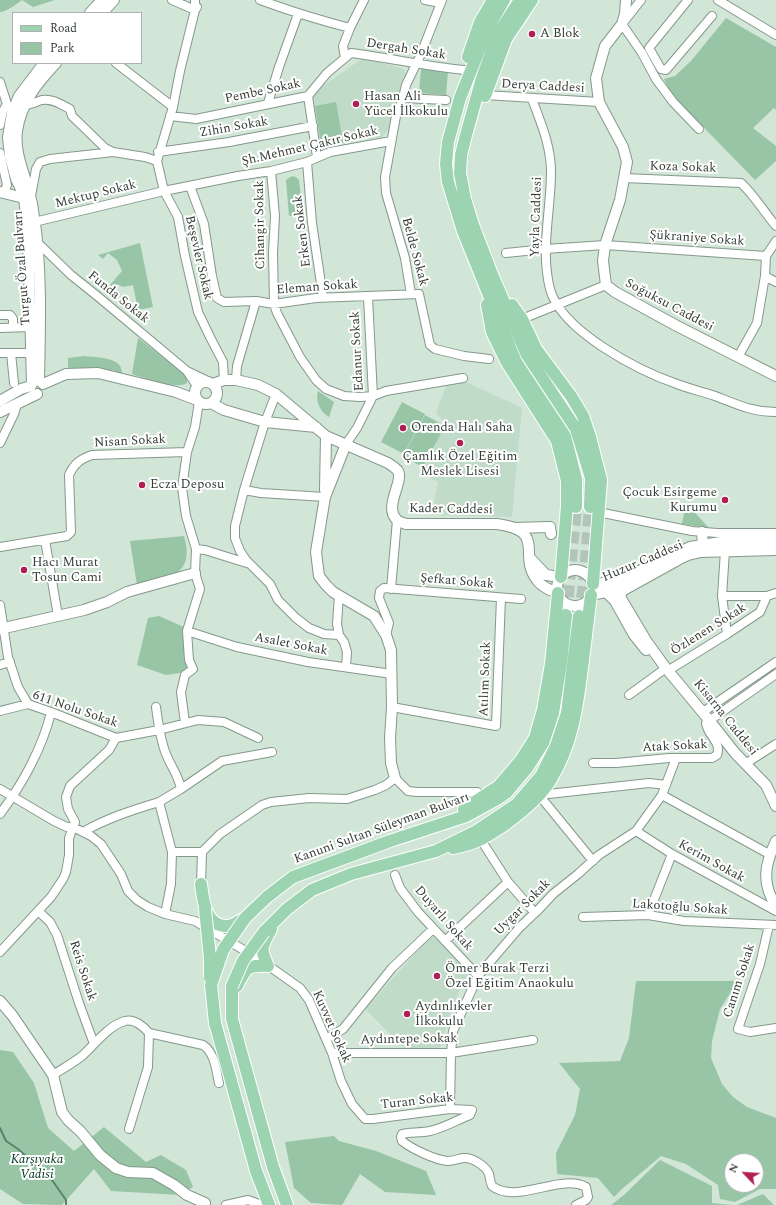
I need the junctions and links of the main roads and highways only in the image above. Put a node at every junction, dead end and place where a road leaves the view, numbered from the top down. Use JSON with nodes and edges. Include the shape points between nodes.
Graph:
{"nodes":[{"id":1,"x":493,"y":0,"type":"edge"},
{"id":2,"x":504,"y":0,"type":"edge"},
{"id":3,"x":520,"y":0,"type":"edge"},
{"id":4,"x":532,"y":0,"type":"edge"},
{"id":5,"x":448,"y":142,"type":"junction"},
{"id":6,"x":468,"y":208,"type":"junction"},
{"id":7,"x":488,"y":280,"type":"junction"},
{"id":8,"x":576,"y":507,"type":"tunnel mouth"},
{"id":9,"x":590,"y":507,"type":"tunnel mouth"},
{"id":10,"x":561,"y":576,"type":"road end"},
{"id":11,"x":558,"y":593,"type":"road end"},
{"id":12,"x":566,"y":615,"type":"tunnel mouth"},
{"id":13,"x":579,"y":616,"type":"tunnel mouth"},
{"id":14,"x":428,"y":828,"type":"junction"},
{"id":15,"x":436,"y":851,"type":"junction"},
{"id":16,"x":202,"y":884,"type":"road end"},
{"id":17,"x":204,"y":909,"type":"junction"},
{"id":18,"x":245,"y":918,"type":"junction"},
{"id":19,"x":274,"y":921,"type":"junction"},
{"id":20,"x":211,"y":985,"type":"junction"},
{"id":21,"x":232,"y":1019,"type":"junction"},
{"id":22,"x":269,"y":1205,"type":"edge"},
{"id":23,"x":287,"y":1205,"type":"edge"}],
"edges":[{"from":1,"to":5,"type":"main road","via":[[480,22],[464,70],[454,104]]},
{"from":2,"to":5,"type":"main road","via":[[488,28],[460,98]]},
{"from":3,"to":6,"type":"main road","via":[[498,34],[482,78],[461,155],[460,173]]},
{"from":4,"to":6,"type":"main road","via":[[506,39],[471,133],[466,174]]},
{"from":5,"to":7,"type":"main road","via":[[448,182],[463,231]]},
{"from":6,"to":7,"type":"main road"},
{"from":7,"to":8,"type":"main road","via":[[516,362],[565,436],[576,479]]},
{"from":7,"to":9,"type":"main road","via":[[527,355],[576,429],[591,478]]},
{"from":7,"to":10,"type":"main road","via":[[492,332],[506,361],[557,441],[566,481],[567,506]]},
{"from":7,"to":15,"type":"main road","via":[[522,320],[536,348],[571,396],[590,437],[601,480],[592,590],[577,712],[565,752],[550,781],[523,812],[481,840]]},
{"from":11,"to":14,"type":"main road","via":[[551,664],[535,738],[499,786],[463,810]]},
{"from":12,"to":14,"type":"main road","name":"Kanuni Sultan Süleyman Bulvarı","via":[[553,713],[543,743],[527,768],[497,800],[466,816]]},
{"from":13,"to":15,"type":"main road","via":[[567,713],[556,746],[541,776],[517,804],[475,832]]},
{"from":14,"to":18,"type":"main road","name":"Kanuni Sultan Süleyman Bulvarı","bridge":true,"via":[[293,877]]},
{"from":15,"to":19,"type":"main road","via":[[351,874],[312,890],[286,908]]},
{"from":16,"to":17,"type":"main road"},
{"from":17,"to":18,"type":"main road","bridge":true,"via":[[217,924],[228,926]]},
{"from":17,"to":20,"type":"main road","bridge":true},
{"from":18,"to":20,"type":"main road","name":"Kanuni Sultan Süleyman Bulvarı","bridge":true,"via":[[223,950]]},
{"from":19,"to":21,"type":"main road","bridge":true,"via":[[243,961],[232,986]]},
{"from":19,"to":21,"type":"main road","via":[[264,942],[264,962],[247,968],[237,986]]},
{"from":20,"to":22,"type":"main road","name":"Kanuni Sultan Süleyman Bulvarı","bridge":true,"via":[[215,1023],[249,1145]]},
{"from":21,"to":23,"type":"main road","via":[[273,1167]]}]}
